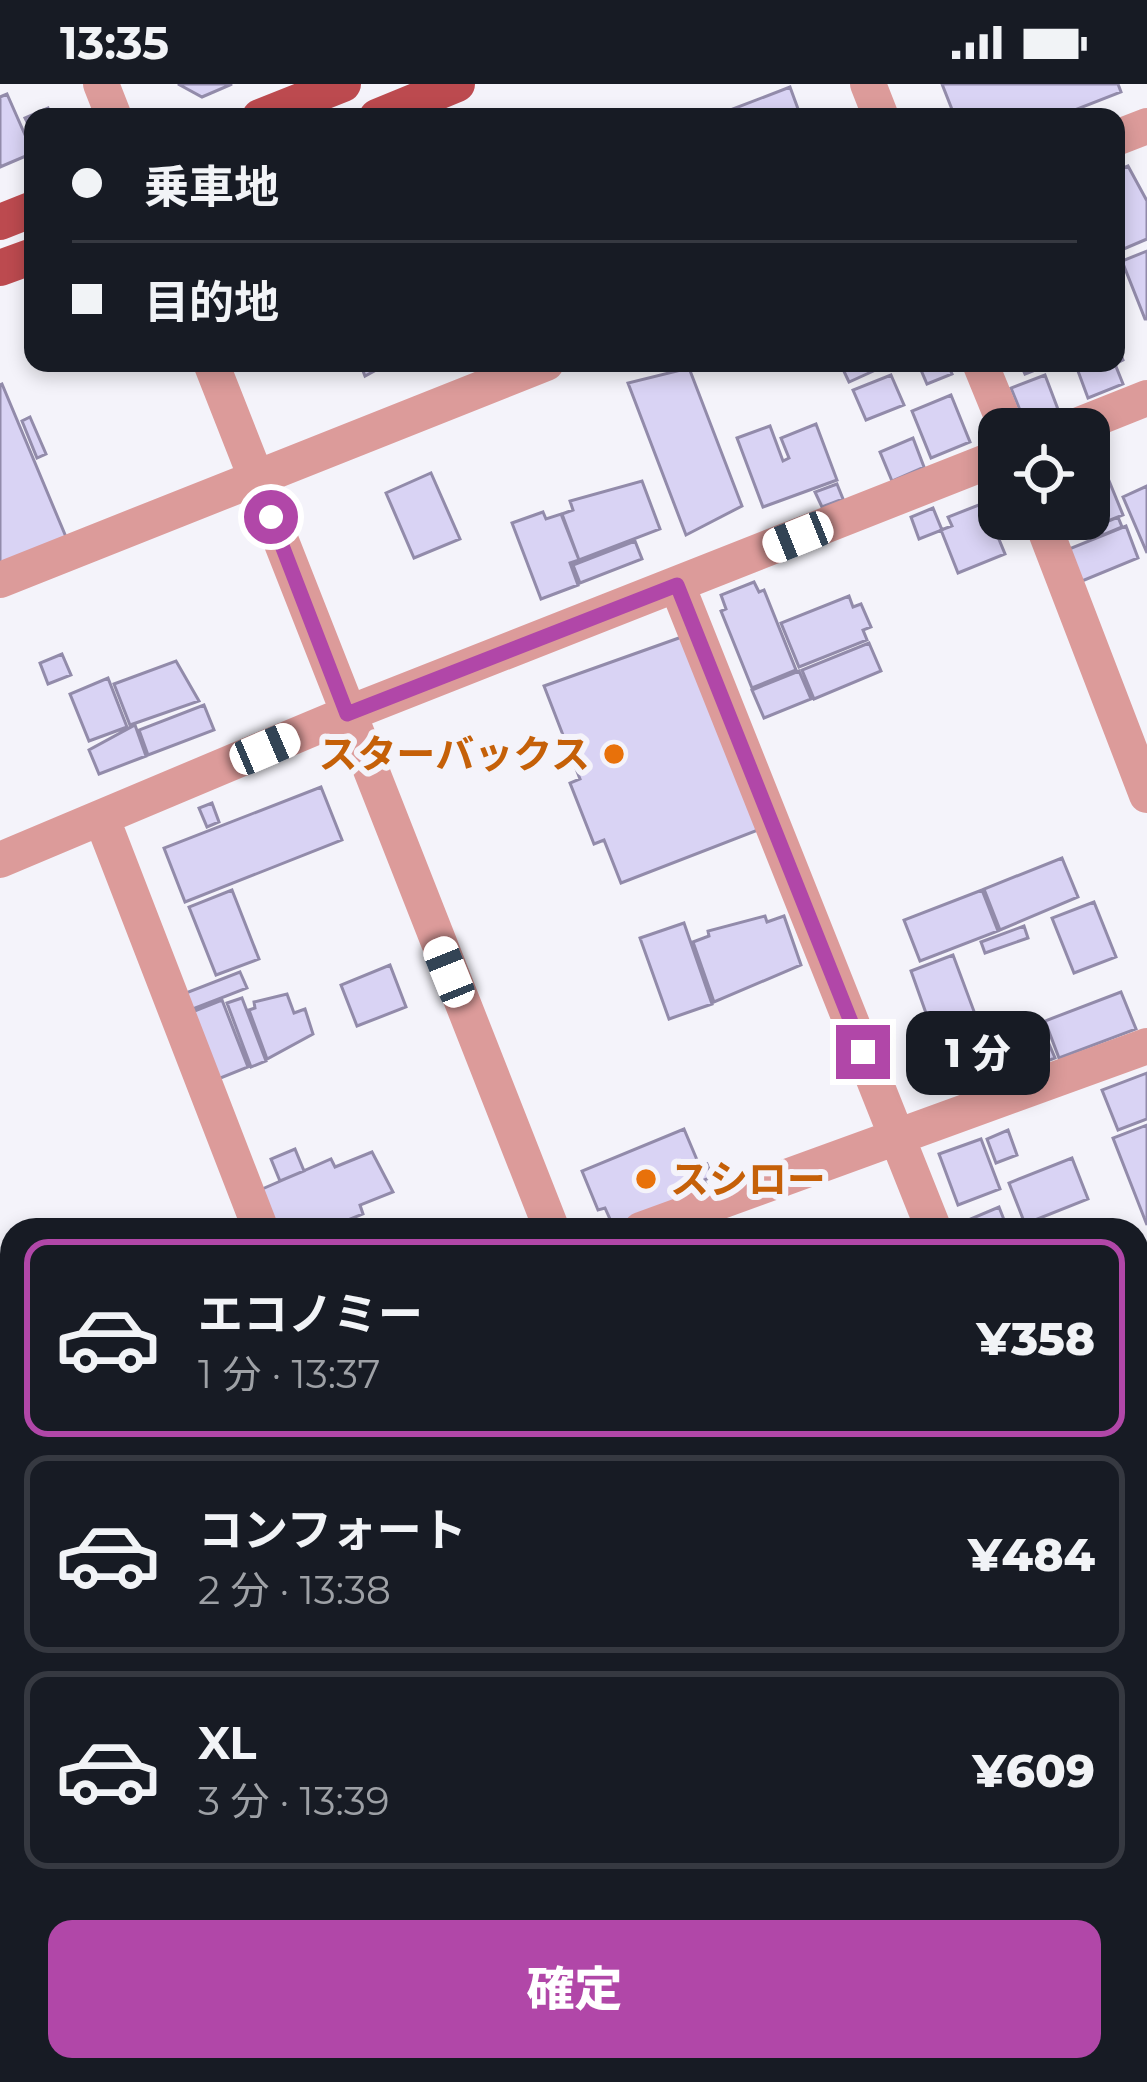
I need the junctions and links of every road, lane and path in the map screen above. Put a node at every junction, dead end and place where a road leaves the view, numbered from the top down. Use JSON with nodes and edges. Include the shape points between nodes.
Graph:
{"nodes":[{"id":1,"x":343,"y":84,"type":"edge"},
{"id":2,"x":457,"y":84,"type":"edge"},
{"id":3,"x":283,"y":108,"type":"edge"},
{"id":4,"x":399,"y":108,"type":"edge"},
{"id":5,"x":214,"y":372,"type":"edge"},
{"id":6,"x":523,"y":372,"type":"edge"},
{"id":7,"x":984,"y":372,"type":"edge"},
{"id":8,"x":1147,"y":398,"type":"edge"},
{"id":9,"x":998,"y":408,"type":"edge"},
{"id":10,"x":1110,"y":413,"type":"edge"},
{"id":11,"x":978,"y":465,"type":"edge"},
{"id":12,"x":255,"y":477,"type":"junction"},
{"id":13,"x":1051,"y":540,"type":"edge"},
{"id":14,"x":0,"y":580,"type":"edge"},
{"id":15,"x":677,"y":585,"type":"junction"},
{"id":16,"x":347,"y":714,"type":"junction"},
{"id":17,"x":1134,"y":724,"type":"edge"},
{"id":18,"x":1147,"y":796,"type":"edge"},
{"id":19,"x":102,"y":819,"type":"junction"},
{"id":20,"x":0,"y":860,"type":"edge"},
{"id":21,"x":1147,"y":1046,"type":"edge"},
{"id":22,"x":897,"y":1137,"type":"junction"},
{"id":23,"x":256,"y":1218,"type":"edge"},
{"id":24,"x":547,"y":1218,"type":"edge"},
{"id":25,"x":674,"y":1218,"type":"edge"},
{"id":26,"x":929,"y":1218,"type":"edge"}],
"edges":[{"from":1,"to":3,"type":"main road"},
{"from":2,"to":4,"type":"main road"},
{"from":5,"to":12,"type":"street"},
{"from":6,"to":12,"type":"street"},
{"from":7,"to":9,"type":"street"},
{"from":8,"to":10,"type":"street"},
{"from":11,"to":15,"type":"street"},
{"from":12,"to":14,"type":"street"},
{"from":12,"to":16,"type":"street"},
{"from":13,"to":17,"type":"street"},
{"from":15,"to":16,"type":"street"},
{"from":15,"to":22,"type":"street"},
{"from":16,"to":19,"type":"street"},
{"from":16,"to":24,"type":"street"},
{"from":17,"to":18,"type":"street"},
{"from":19,"to":20,"type":"street"},
{"from":19,"to":23,"type":"street"},
{"from":21,"to":22,"type":"street"},
{"from":22,"to":25,"type":"street"},
{"from":22,"to":26,"type":"street"}]}
